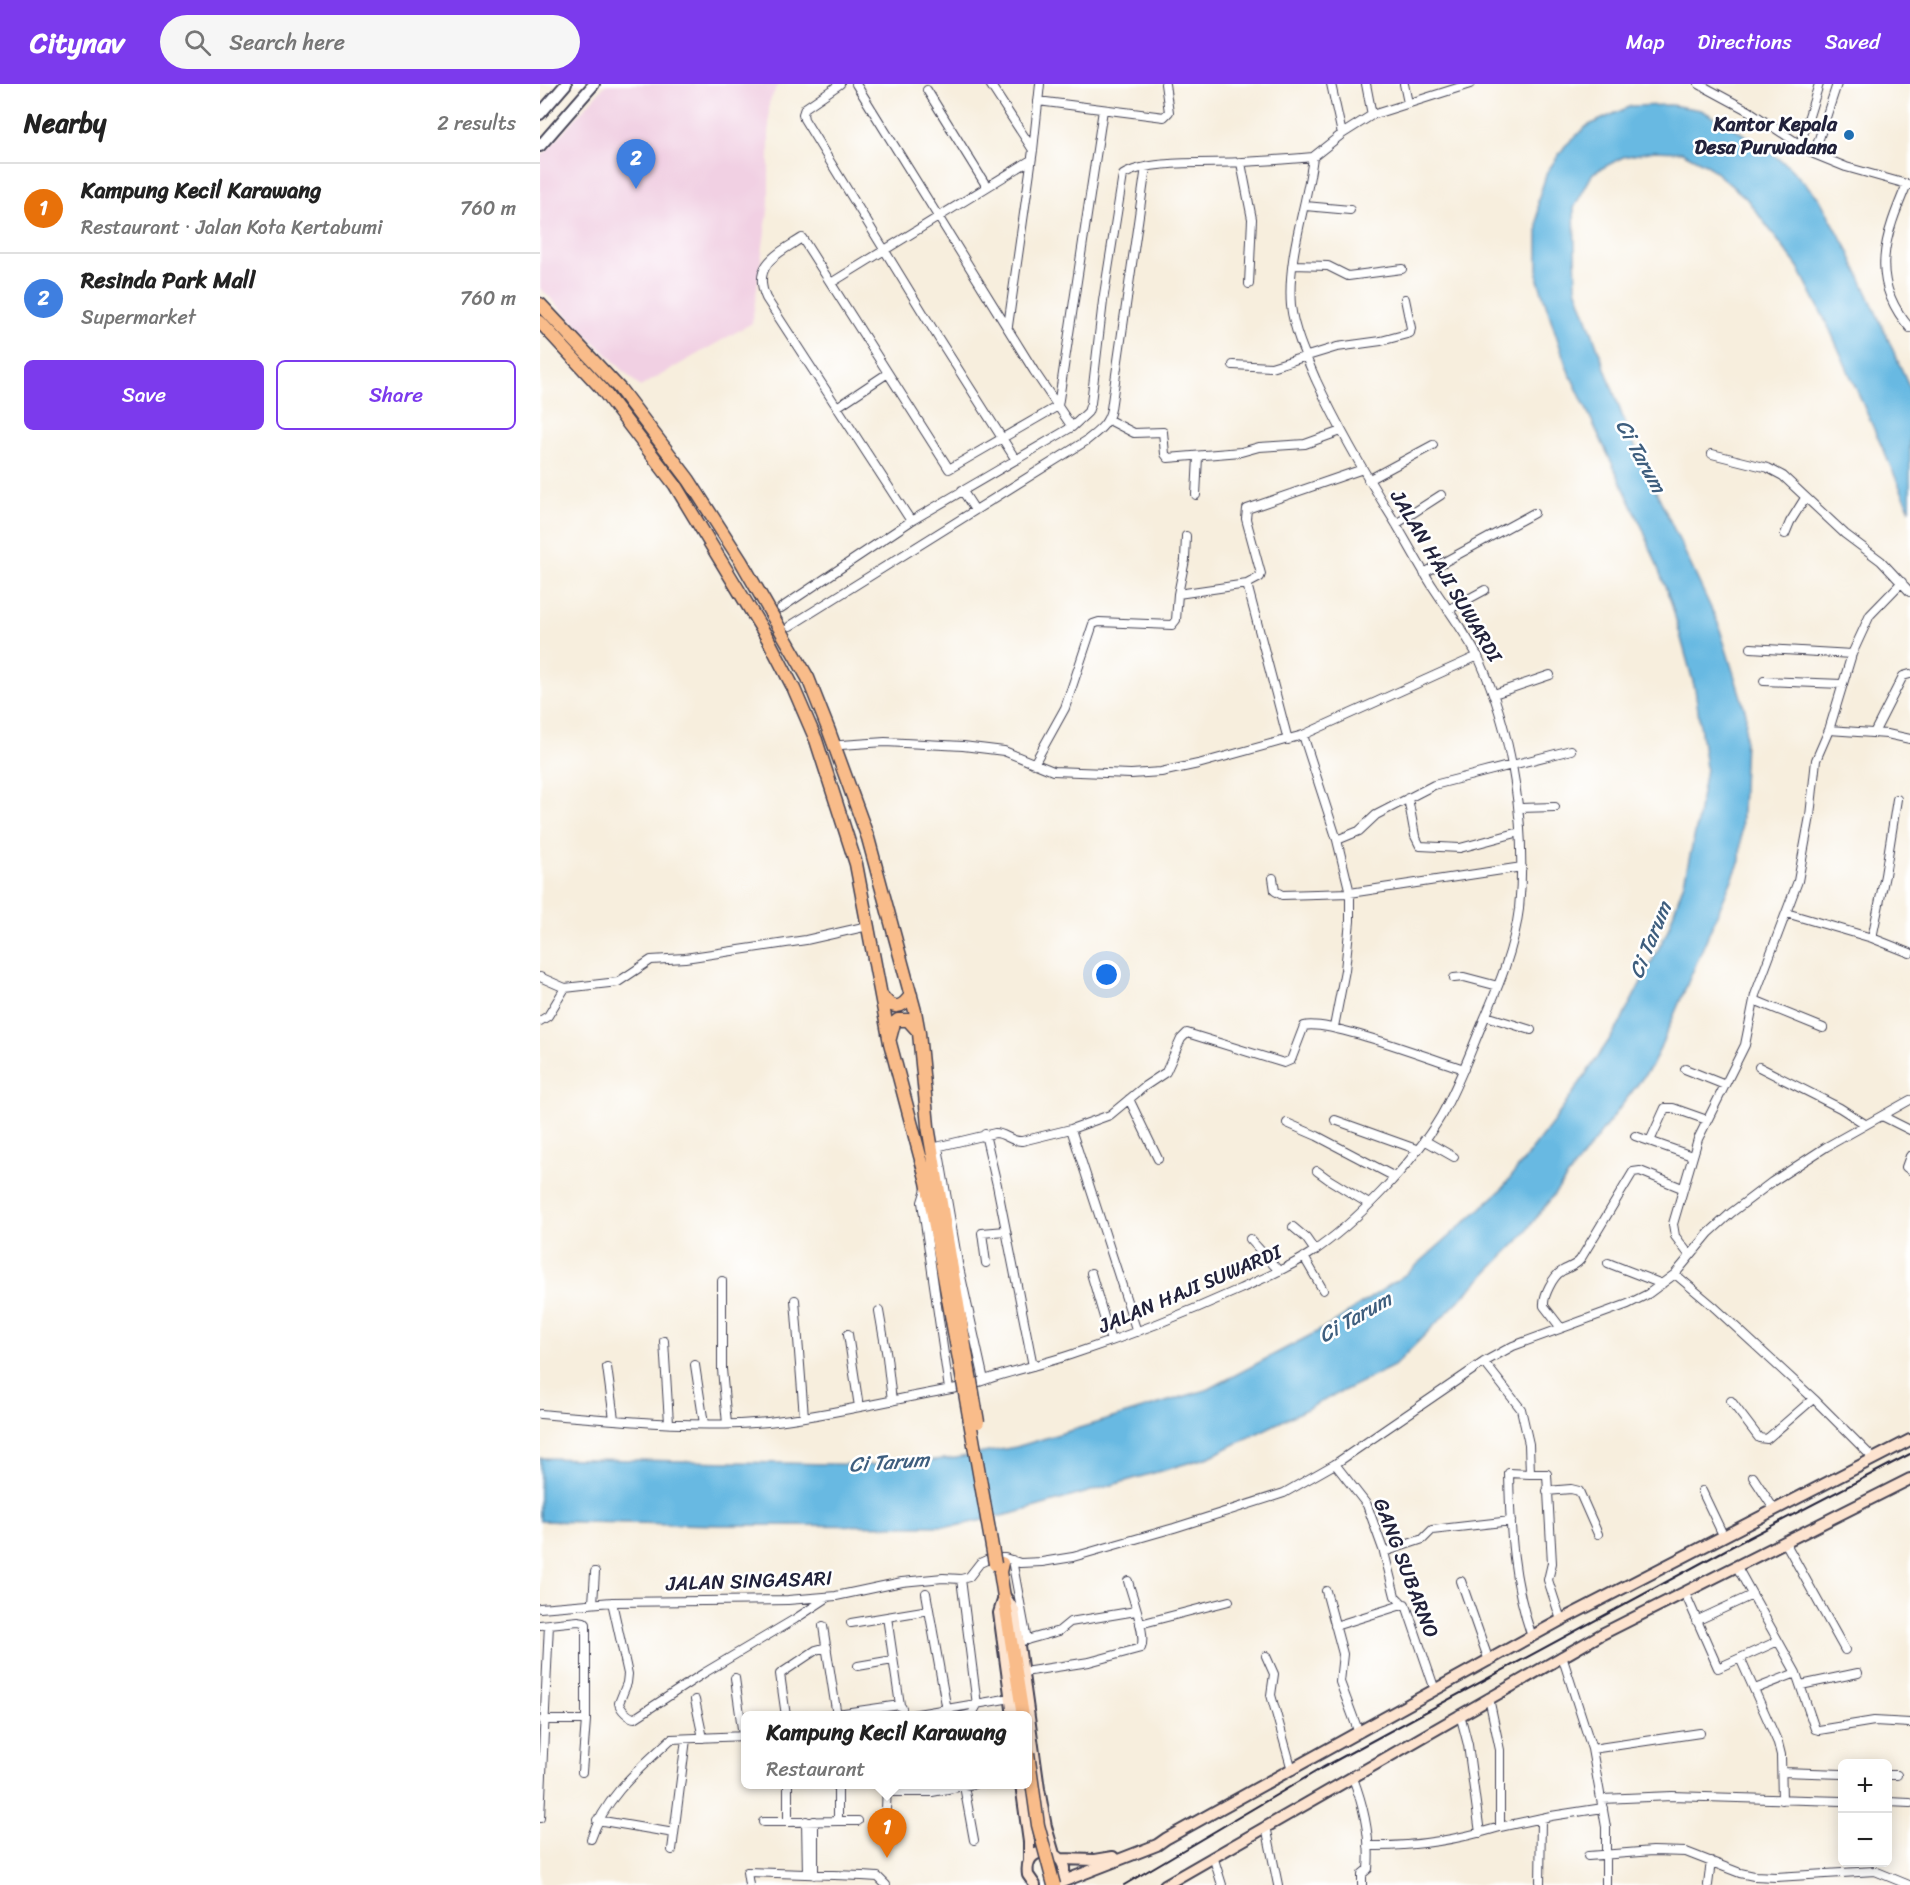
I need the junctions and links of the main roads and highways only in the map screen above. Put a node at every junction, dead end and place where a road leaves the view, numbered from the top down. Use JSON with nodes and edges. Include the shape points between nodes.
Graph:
{"nodes":[{"id":1,"x":540,"y":304,"type":"edge"},
{"id":2,"x":540,"y":322,"type":"edge"},
{"id":3,"x":880,"y":994,"type":"junction"},
{"id":4,"x":911,"y":995,"type":"junction"},
{"id":5,"x":919,"y":1033,"type":"junction"},
{"id":6,"x":890,"y":1043,"type":"junction"},
{"id":7,"x":964,"y":1364,"type":"junction"},
{"id":8,"x":1910,"y":1440,"type":"edge"},
{"id":9,"x":1909,"y":1481,"type":"edge"},
{"id":10,"x":1004,"y":1595,"type":"junction"},
{"id":11,"x":1019,"y":1640,"type":"junction"},
{"id":12,"x":1012,"y":1711,"type":"edge"},
{"id":13,"x":1023,"y":1711,"type":"edge"},
{"id":14,"x":1029,"y":1711,"type":"edge"},
{"id":15,"x":1032,"y":1733,"type":"edge"},
{"id":16,"x":1032,"y":1782,"type":"edge"},
{"id":17,"x":1022,"y":1789,"type":"edge"},
{"id":18,"x":1043,"y":1808,"type":"junction"},
{"id":19,"x":1025,"y":1813,"type":"junction"},
{"id":20,"x":1057,"y":1856,"type":"junction"},
{"id":21,"x":1121,"y":1857,"type":"junction"},
{"id":22,"x":1028,"y":1867,"type":"junction"},
{"id":23,"x":1056,"y":1884,"type":"edge"},
{"id":24,"x":1020,"y":1885,"type":"edge"},
{"id":25,"x":1035,"y":1885,"type":"edge"},
{"id":26,"x":1166,"y":1885,"type":"edge"}],
"edges":[{"from":1,"to":4,"type":"main road","via":[[620,389],[689,480],[798,659],[830,731],[868,838]]},
{"from":2,"to":3,"type":"main road","via":[[592,377],[654,455],[696,517],[794,689],[823,760],[853,853]]},
{"from":3,"to":4,"type":"main road","via":[[887,1004],[898,1007]]},
{"from":3,"to":6,"type":"main road"},
{"from":4,"to":5,"type":"main road"},
{"from":5,"to":6,"type":"main road","via":[[908,1020],[898,1020]]},
{"from":5,"to":7,"type":"main road","via":[[926,1112],[935,1147]]},
{"from":6,"to":7,"type":"main road","via":[[927,1182]]},
{"from":7,"to":10,"type":"main road","bridge":true,"via":[[1002,1565]]},
{"from":8,"to":21,"type":"main road","via":[[1561,1620],[1167,1838]]},
{"from":9,"to":26,"type":"main road","via":[[1562,1656]]},
{"from":10,"to":11,"type":"main road"},
{"from":10,"to":12,"type":"main road","via":[[999,1613]]},
{"from":11,"to":13,"type":"main road"},
{"from":11,"to":14,"type":"main road"},
{"from":15,"to":18,"type":"main road"},
{"from":16,"to":23,"type":"main road","bridge":true,"via":[[1038,1825]]},
{"from":17,"to":19,"type":"main road"},
{"from":18,"to":19,"type":"main road","via":[[1037,1814]]},
{"from":18,"to":20,"type":"main road"},
{"from":19,"to":22,"type":"main road"},
{"from":20,"to":21,"type":"main road","via":[[1095,1860]]},
{"from":20,"to":22,"type":"main road","via":[[1037,1853]]},
{"from":20,"to":23,"type":"main road","via":[[1064,1871]]},
{"from":21,"to":23,"type":"main road"},
{"from":22,"to":24,"type":"main road"},
{"from":22,"to":25,"type":"main road","via":[[1029,1879]]}]}
